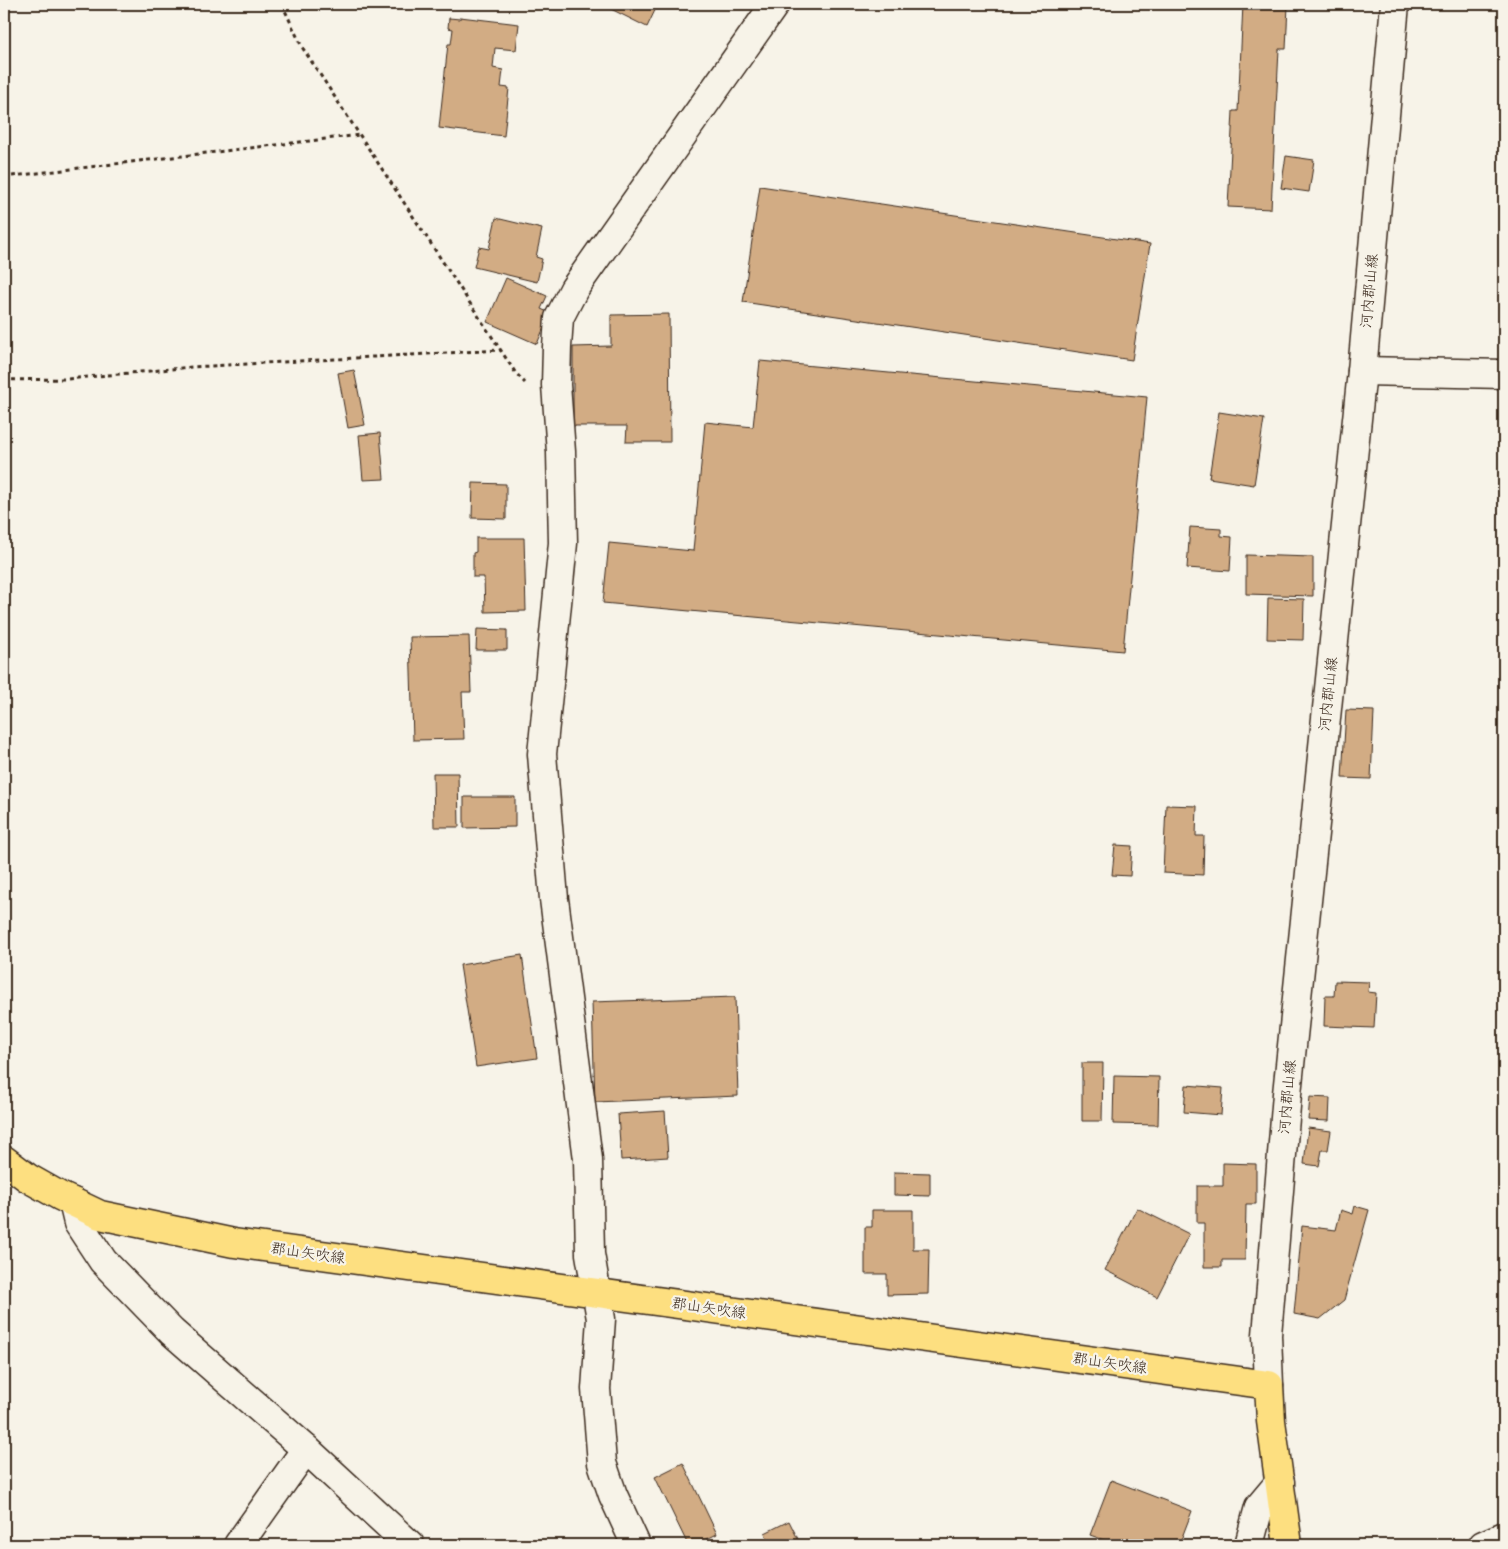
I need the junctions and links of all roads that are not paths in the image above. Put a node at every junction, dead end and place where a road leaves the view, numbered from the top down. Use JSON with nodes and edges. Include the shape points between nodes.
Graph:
{"nodes":[{"id":1,"x":775,"y":4,"type":"edge"},
{"id":2,"x":1395,"y":4,"type":"edge"},
{"id":3,"x":1362,"y":371,"type":"junction"},
{"id":4,"x":1504,"y":374,"type":"edge"},
{"id":5,"x":4,"y":1160,"type":"edge"},
{"id":6,"x":73,"y":1202,"type":"junction"},
{"id":7,"x":595,"y":1292,"type":"junction"},
{"id":8,"x":1269,"y":1385,"type":"junction"},
{"id":9,"x":306,"y":1449,"type":"junction"},
{"id":10,"x":1280,"y":1482,"type":"junction"},
{"id":11,"x":1504,"y":1536,"type":"edge"},
{"id":12,"x":238,"y":1545,"type":"edge"},
{"id":13,"x":410,"y":1545,"type":"edge"},
{"id":14,"x":636,"y":1545,"type":"edge"},
{"id":15,"x":1249,"y":1545,"type":"edge"},
{"id":16,"x":1288,"y":1545,"type":"edge"},
{"id":17,"x":1484,"y":1545,"type":"edge"}],
"edges":[{"from":1,"to":7,"type":"street","via":[[574,289],[559,318],[557,366],[563,543],[542,754],[554,899],[588,1159],[590,1254]]},
{"from":2,"to":3,"type":"street","name":"河内郡山線"},
{"from":3,"to":4,"type":"street"},
{"from":3,"to":8,"type":"street","name":"河内郡山線","via":[[1287,1094],[1267,1335]]},
{"from":5,"to":6,"type":"main road","name":"郡山矢吹線","via":[[28,1178]]},
{"from":6,"to":7,"type":"main road","name":"郡山矢吹線","via":[[100,1215],[234,1243]]},
{"from":6,"to":9,"type":"street","via":[[78,1223],[103,1261],[172,1332]]},
{"from":7,"to":8,"type":"main road","name":"郡山矢吹線"},
{"from":7,"to":14,"type":"street","via":[[601,1319],[596,1388],[602,1463]]},
{"from":8,"to":10,"type":"main road"},
{"from":9,"to":12,"type":"street"},
{"from":9,"to":13,"type":"street"},
{"from":10,"to":15,"type":"street","via":[[1259,1508]]},
{"from":10,"to":16,"type":"main road"},
{"from":11,"to":17,"type":"street"}]}
